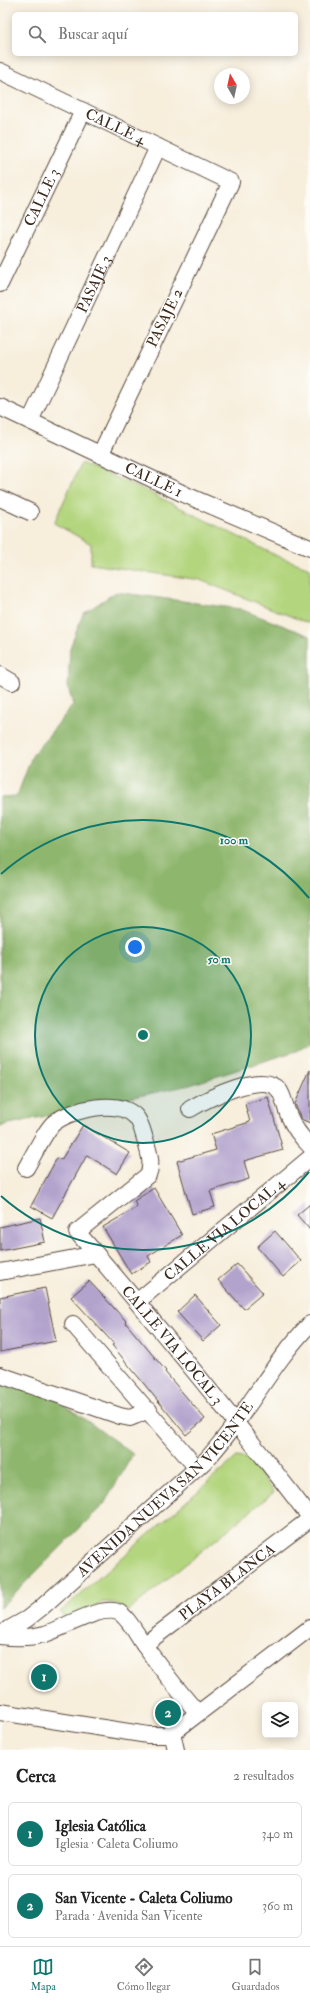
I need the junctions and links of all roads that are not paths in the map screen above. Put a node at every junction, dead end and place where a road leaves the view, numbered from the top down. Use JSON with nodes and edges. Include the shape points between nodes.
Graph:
{"nodes":[{"id":1,"x":2,"y":77,"type":"edge"},
{"id":2,"x":83,"y":111,"type":"junction"},
{"id":3,"x":158,"y":147,"type":"junction"},
{"id":4,"x":231,"y":182,"type":"joint"},
{"id":5,"x":0,"y":284,"type":"edge"},
{"id":6,"x":0,"y":406,"type":"edge"},
{"id":7,"x":30,"y":421,"type":"junction"},
{"id":8,"x":100,"y":454,"type":"junction"},
{"id":9,"x":0,"y":498,"type":"edge"},
{"id":10,"x":30,"y":512,"type":"dead end"},
{"id":11,"x":310,"y":548,"type":"edge"},
{"id":12,"x":190,"y":1109,"type":"dead end"},
{"id":13,"x":310,"y":1146,"type":"edge"},
{"id":14,"x":310,"y":1158,"type":"edge"},
{"id":15,"x":26,"y":1168,"type":"dead end"},
{"id":16,"x":96,"y":1254,"type":"junction"},
{"id":17,"x":0,"y":1272,"type":"edge"},
{"id":18,"x":138,"y":1301,"type":"junction"},
{"id":19,"x":73,"y":1324,"type":"dead end"},
{"id":20,"x":310,"y":1324,"type":"edge"},
{"id":21,"x":0,"y":1375,"type":"edge"},
{"id":22,"x":148,"y":1410,"type":"junction"},
{"id":23,"x":237,"y":1422,"type":"junction"},
{"id":24,"x":197,"y":1468,"type":"junction"},
{"id":25,"x":310,"y":1518,"type":"edge"},
{"id":26,"x":310,"y":1628,"type":"edge"},
{"id":27,"x":0,"y":1635,"type":"edge"},
{"id":28,"x":144,"y":1645,"type":"junction"},
{"id":29,"x":0,"y":1712,"type":"edge"},
{"id":30,"x":197,"y":1712,"type":"junction"},
{"id":31,"x":172,"y":1732,"type":"junction"},
{"id":32,"x":176,"y":1750,"type":"edge"}],
"edges":[{"from":1,"to":2,"type":"street","name":"CALLE 4"},
{"from":2,"to":3,"type":"street","name":"CALLE 4"},
{"from":2,"to":5,"type":"street","name":"CALLE 3"},
{"from":3,"to":4,"type":"street","name":"CALLE 4"},
{"from":3,"to":7,"type":"street","name":"PASAJE 3"},
{"from":4,"to":8,"type":"street","name":"PASAJE 2"},
{"from":6,"to":7,"type":"street","name":"CALLE 1"},
{"from":7,"to":8,"type":"street","name":"CALLE 1"},
{"from":8,"to":11,"type":"street","name":"CALLE 1"},
{"from":9,"to":10,"type":"street"},
{"from":12,"to":13,"type":"street","via":[[238,1088],[252,1084],[271,1085],[279,1090],[292,1124]]},
{"from":14,"to":18,"type":"street","name":"CALLE VIA LOCAL 4"},
{"from":15,"to":16,"type":"street","name":"CALLE VIA LOCAL 3","via":[[54,1122],[72,1112],[95,1107],[124,1109],[135,1117],[142,1128],[150,1158],[148,1175],[77,1232]]},
{"from":16,"to":17,"type":"street"},
{"from":16,"to":18,"type":"street","name":"CALLE VIA LOCAL 3"},
{"from":18,"to":23,"type":"street","name":"CALLE VIA LOCAL 3"},
{"from":19,"to":22,"type":"street"},
{"from":20,"to":23,"type":"street","name":"AVENIDA NUEVA SAN VICENTE","via":[[290,1347]]},
{"from":21,"to":22,"type":"street","via":[[120,1416],[130,1418]]},
{"from":22,"to":24,"type":"street"},
{"from":23,"to":24,"type":"street","name":"AVENIDA NUEVA SAN VICENTE","via":[[219,1446]]},
{"from":23,"to":25,"type":"street","name":"CALLE VIA LOCAL 3"},
{"from":24,"to":27,"type":"street","name":"AVENIDA NUEVA SAN VICENTE","via":[[41,1608]]},
{"from":25,"to":28,"type":"street","name":"PLAYA BLANCA"},
{"from":26,"to":30,"type":"street"},
{"from":27,"to":28,"type":"street","via":[[40,1635],[98,1612],[110,1610],[124,1617]]},
{"from":28,"to":30,"type":"street"},
{"from":29,"to":31,"type":"street","via":[[148,1735],[165,1735]]},
{"from":30,"to":31,"type":"street"},
{"from":31,"to":32,"type":"street"}]}
